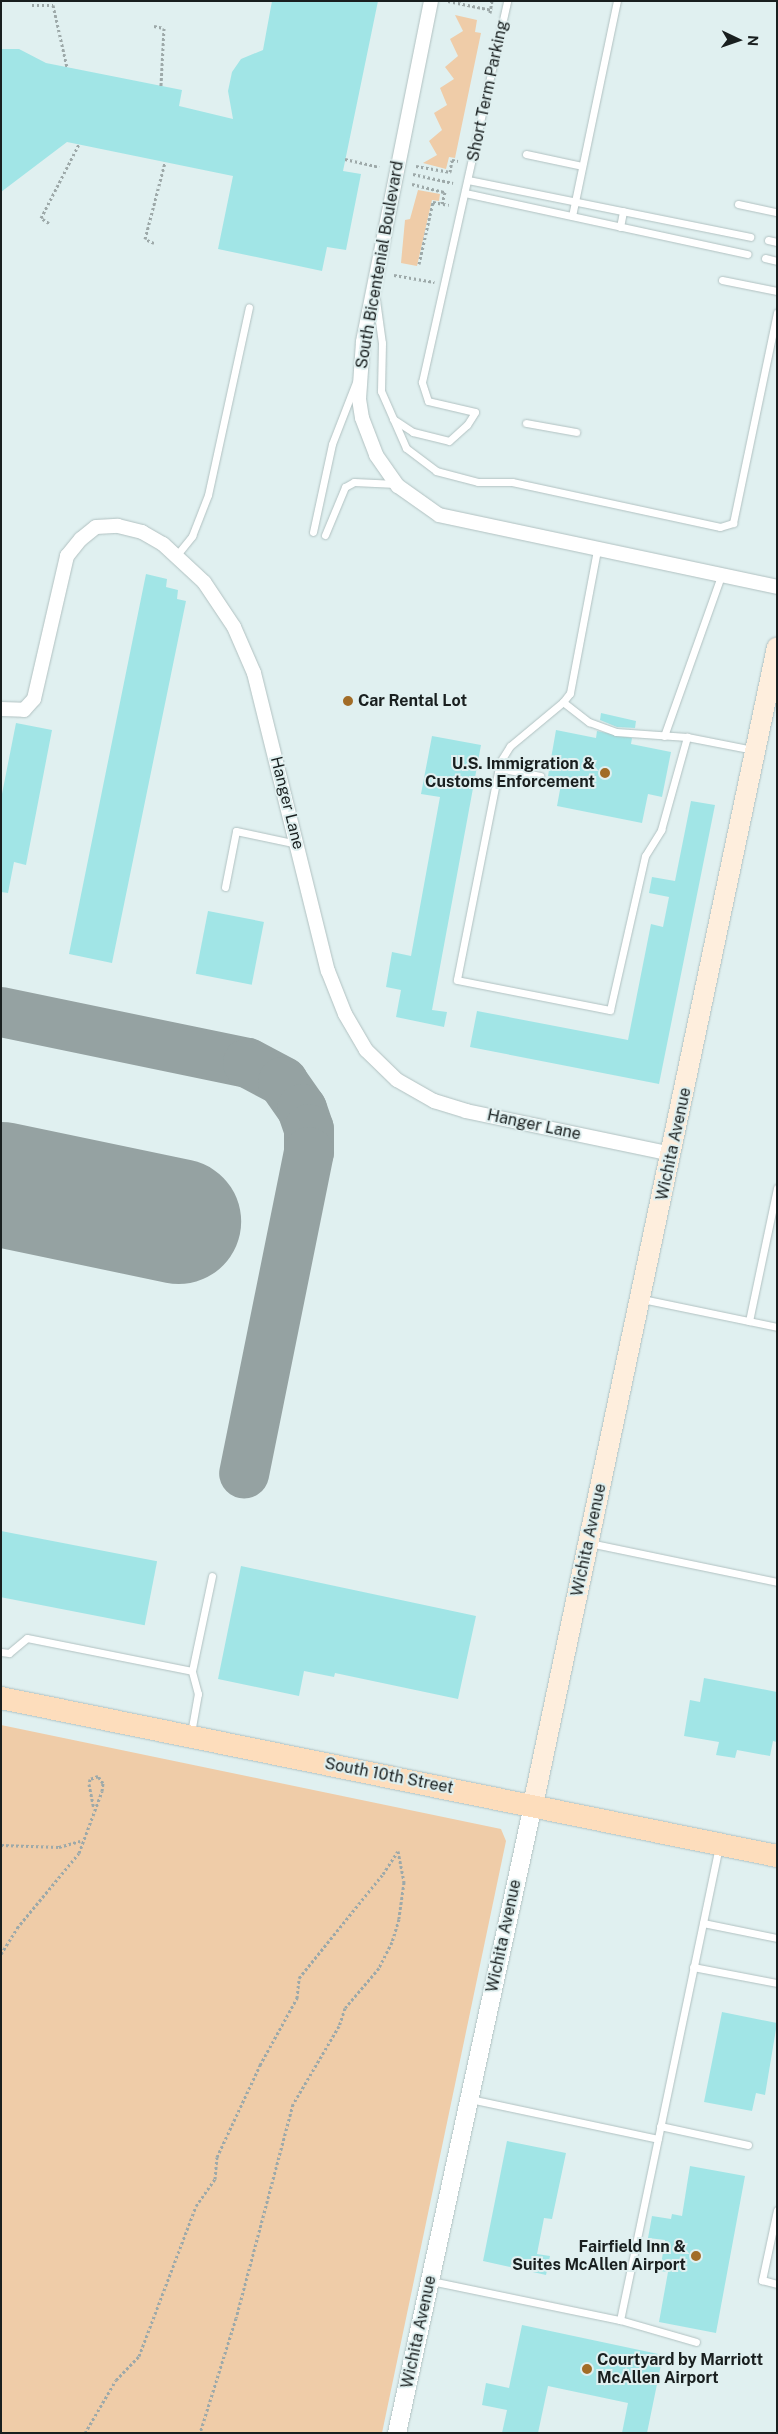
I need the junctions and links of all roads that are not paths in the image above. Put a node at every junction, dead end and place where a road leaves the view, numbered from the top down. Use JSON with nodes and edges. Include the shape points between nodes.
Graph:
{"nodes":[{"id":1,"x":432,"y":1,"type":"edge"},
{"id":2,"x":507,"y":1,"type":"edge"},
{"id":3,"x":617,"y":1,"type":"edge"},
{"id":4,"x":526,"y":154,"type":"dead end"},
{"id":5,"x":582,"y":166,"type":"junction"},
{"id":6,"x":468,"y":180,"type":"junction"},
{"id":7,"x":518,"y":190,"type":"junction"},
{"id":8,"x":465,"y":193,"type":"junction"},
{"id":9,"x":574,"y":201,"type":"junction"},
{"id":10,"x":516,"y":204,"type":"junction"},
{"id":11,"x":738,"y":204,"type":"dead end"},
{"id":12,"x":623,"y":211,"type":"junction"},
{"id":13,"x":777,"y":212,"type":"edge"},
{"id":14,"x":572,"y":216,"type":"junction"},
{"id":15,"x":620,"y":227,"type":"junction"},
{"id":16,"x":750,"y":237,"type":"dead end"},
{"id":17,"x":768,"y":240,"type":"dead end"},
{"id":18,"x":777,"y":242,"type":"edge"},
{"id":19,"x":747,"y":254,"type":"dead end"},
{"id":20,"x":765,"y":258,"type":"dead end"},
{"id":21,"x":777,"y":261,"type":"edge"},
{"id":22,"x":722,"y":280,"type":"dead end"},
{"id":23,"x":374,"y":284,"type":"junction"},
{"id":24,"x":777,"y":291,"type":"edge"},
{"id":25,"x":249,"y":307,"type":"dead end"},
{"id":26,"x":777,"y":313,"type":"edge"},
{"id":27,"x":361,"y":367,"type":"junction"},
{"id":28,"x":392,"y":419,"type":"junction"},
{"id":29,"x":526,"y":423,"type":"dead end"},
{"id":30,"x":576,"y":432,"type":"dead end"},
{"id":31,"x":396,"y":484,"type":"junction"},
{"id":32,"x":313,"y":532,"type":"dead end"},
{"id":33,"x":325,"y":535,"type":"dead end"},
{"id":34,"x":597,"y":550,"type":"junction"},
{"id":35,"x":176,"y":556,"type":"junction"},
{"id":36,"x":721,"y":576,"type":"junction"},
{"id":37,"x":777,"y":588,"type":"edge"},
{"id":38,"x":777,"y":647,"type":"edge"},
{"id":39,"x":563,"y":702,"type":"junction"},
{"id":40,"x":1,"y":709,"type":"edge"},
{"id":41,"x":664,"y":736,"type":"junction"},
{"id":42,"x":686,"y":736,"type":"junction"},
{"id":43,"x":756,"y":750,"type":"junction"},
{"id":44,"x":498,"y":768,"type":"junction"},
{"id":45,"x":540,"y":776,"type":"dead end"},
{"id":46,"x":297,"y":844,"type":"junction"},
{"id":47,"x":224,"y":887,"type":"dead end"},
{"id":48,"x":672,"y":1154,"type":"junction"},
{"id":49,"x":777,"y":1188,"type":"edge"},
{"id":50,"x":641,"y":1298,"type":"junction"},
{"id":51,"x":749,"y":1321,"type":"junction"},
{"id":52,"x":777,"y":1326,"type":"edge"},
{"id":53,"x":589,"y":1543,"type":"junction"},
{"id":54,"x":212,"y":1576,"type":"dead end"},
{"id":55,"x":777,"y":1582,"type":"edge"},
{"id":56,"x":1,"y":1652,"type":"edge"},
{"id":57,"x":192,"y":1671,"type":"junction"},
{"id":58,"x":1,"y":1698,"type":"edge"},
{"id":59,"x":190,"y":1736,"type":"junction"},
{"id":60,"x":532,"y":1805,"type":"junction"},
{"id":61,"x":719,"y":1845,"type":"junction"},
{"id":62,"x":777,"y":1856,"type":"edge"},
{"id":63,"x":703,"y":1923,"type":"junction"},
{"id":64,"x":777,"y":1938,"type":"edge"},
{"id":65,"x":693,"y":1967,"type":"junction"},
{"id":66,"x":777,"y":1983,"type":"edge"},
{"id":67,"x":469,"y":2099,"type":"junction"},
{"id":68,"x":660,"y":2126,"type":"junction"},
{"id":69,"x":658,"y":2138,"type":"junction"},
{"id":70,"x":748,"y":2145,"type":"dead end"},
{"id":71,"x":777,"y":2210,"type":"edge"},
{"id":72,"x":774,"y":2235,"type":"edge"},
{"id":73,"x":430,"y":2280,"type":"junction"},
{"id":74,"x":777,"y":2284,"type":"edge"},
{"id":75,"x":620,"y":2320,"type":"junction"},
{"id":76,"x":696,"y":2342,"type":"dead end"},
{"id":77,"x":397,"y":2433,"type":"edge"}],
"edges":[{"from":1,"to":23,"type":"street","name":"South Bicentenial Boulevard"},
{"from":2,"to":6,"type":"lane","name":"Short Term Parking"},
{"from":3,"to":5,"type":"lane"},
{"from":4,"to":5,"type":"lane"},
{"from":5,"to":9,"type":"lane"},
{"from":6,"to":7,"type":"lane"},
{"from":6,"to":8,"type":"lane","name":"Short Term Parking"},
{"from":7,"to":9,"type":"lane"},
{"from":7,"to":10,"type":"lane"},
{"from":8,"to":10,"type":"lane"},
{"from":8,"to":28,"type":"lane","name":"Short Term Parking","via":[[422,382],[428,401],[475,412],[467,425],[449,441],[413,432]]},
{"from":9,"to":12,"type":"lane"},
{"from":9,"to":14,"type":"lane"},
{"from":10,"to":14,"type":"lane"},
{"from":11,"to":13,"type":"lane"},
{"from":12,"to":15,"type":"lane"},
{"from":12,"to":16,"type":"lane"},
{"from":14,"to":15,"type":"lane"},
{"from":15,"to":19,"type":"lane"},
{"from":17,"to":18,"type":"lane"},
{"from":20,"to":21,"type":"lane"},
{"from":22,"to":24,"type":"lane"},
{"from":23,"to":27,"type":"street","name":"South Bicentenial Boulevard"},
{"from":23,"to":28,"type":"lane","via":[[382,344],[381,391]]},
{"from":25,"to":35,"type":"lane","via":[[208,495],[192,536]]},
{"from":26,"to":28,"type":"lane","via":[[733,523],[720,527],[512,482],[478,482],[436,471],[406,448]]},
{"from":27,"to":31,"type":"street","name":"South Bicentenial Boulevard","via":[[362,418],[376,455]]},
{"from":27,"to":32,"type":"lane","via":[[332,444]]},
{"from":29,"to":30,"type":"lane"},
{"from":31,"to":33,"type":"lane","via":[[354,482],[345,487]]},
{"from":31,"to":34,"type":"street","name":"South Bicentenial Boulevard","via":[[410,498],[439,515]]},
{"from":34,"to":36,"type":"street","name":"South Bicentenial Boulevard"},
{"from":34,"to":39,"type":"lane","via":[[574,683]]},
{"from":35,"to":40,"type":"street","name":"Hanger Lane","via":[[164,544],[142,532],[118,526],[96,527],[81,539],[67,556],[34,699],[24,710]]},
{"from":35,"to":46,"type":"street","name":"Hanger Lane","via":[[204,582],[224,612],[254,673]]},
{"from":36,"to":37,"type":"street","name":"South Bicentenial Boulevard"},
{"from":36,"to":41,"type":"lane"},
{"from":38,"to":43,"type":"main road","name":"Wichita Avenue"},
{"from":39,"to":41,"type":"lane","via":[[589,722],[616,732]]},
{"from":39,"to":44,"type":"lane","via":[[510,746]]},
{"from":41,"to":42,"type":"lane"},
{"from":42,"to":43,"type":"lane"},
{"from":42,"to":44,"type":"lane","via":[[661,830],[645,856],[610,1010],[457,980]]},
{"from":43,"to":48,"type":"main road","name":"Wichita Avenue"},
{"from":44,"to":45,"type":"lane"},
{"from":46,"to":47,"type":"lane","via":[[236,831]]},
{"from":46,"to":48,"type":"street","name":"Hanger Lane","via":[[328,971],[345,1014],[366,1050],[398,1080],[434,1101],[466,1111]]},
{"from":48,"to":50,"type":"main road","name":"Wichita Avenue"},
{"from":49,"to":51,"type":"lane"},
{"from":50,"to":51,"type":"lane"},
{"from":50,"to":53,"type":"main road","name":"Wichita Avenue"},
{"from":51,"to":52,"type":"lane"},
{"from":53,"to":55,"type":"lane"},
{"from":53,"to":60,"type":"main road","name":"Wichita Avenue"},
{"from":54,"to":57,"type":"lane"},
{"from":56,"to":57,"type":"lane","via":[[10,1654],[26,1638]]},
{"from":57,"to":59,"type":"lane","via":[[198,1694]]},
{"from":58,"to":59,"type":"main road","name":"South 10th Street"},
{"from":59,"to":60,"type":"main road","name":"South 10th Street"},
{"from":60,"to":61,"type":"main road","name":"South 10th Street"},
{"from":60,"to":67,"type":"street","name":"Wichita Avenue"},
{"from":61,"to":62,"type":"main road","name":"South 10th Street"},
{"from":61,"to":63,"type":"lane"},
{"from":63,"to":64,"type":"lane"},
{"from":63,"to":65,"type":"lane"},
{"from":65,"to":66,"type":"lane"},
{"from":65,"to":68,"type":"lane"},
{"from":67,"to":69,"type":"lane"},
{"from":67,"to":73,"type":"street","name":"Wichita Avenue"},
{"from":68,"to":69,"type":"lane"},
{"from":68,"to":70,"type":"lane"},
{"from":69,"to":75,"type":"lane"},
{"from":71,"to":72,"type":"lane"},
{"from":72,"to":74,"type":"lane","via":[[762,2280]]},
{"from":73,"to":75,"type":"lane"},
{"from":73,"to":77,"type":"street","name":"Wichita Avenue"},
{"from":75,"to":76,"type":"lane"}]}
